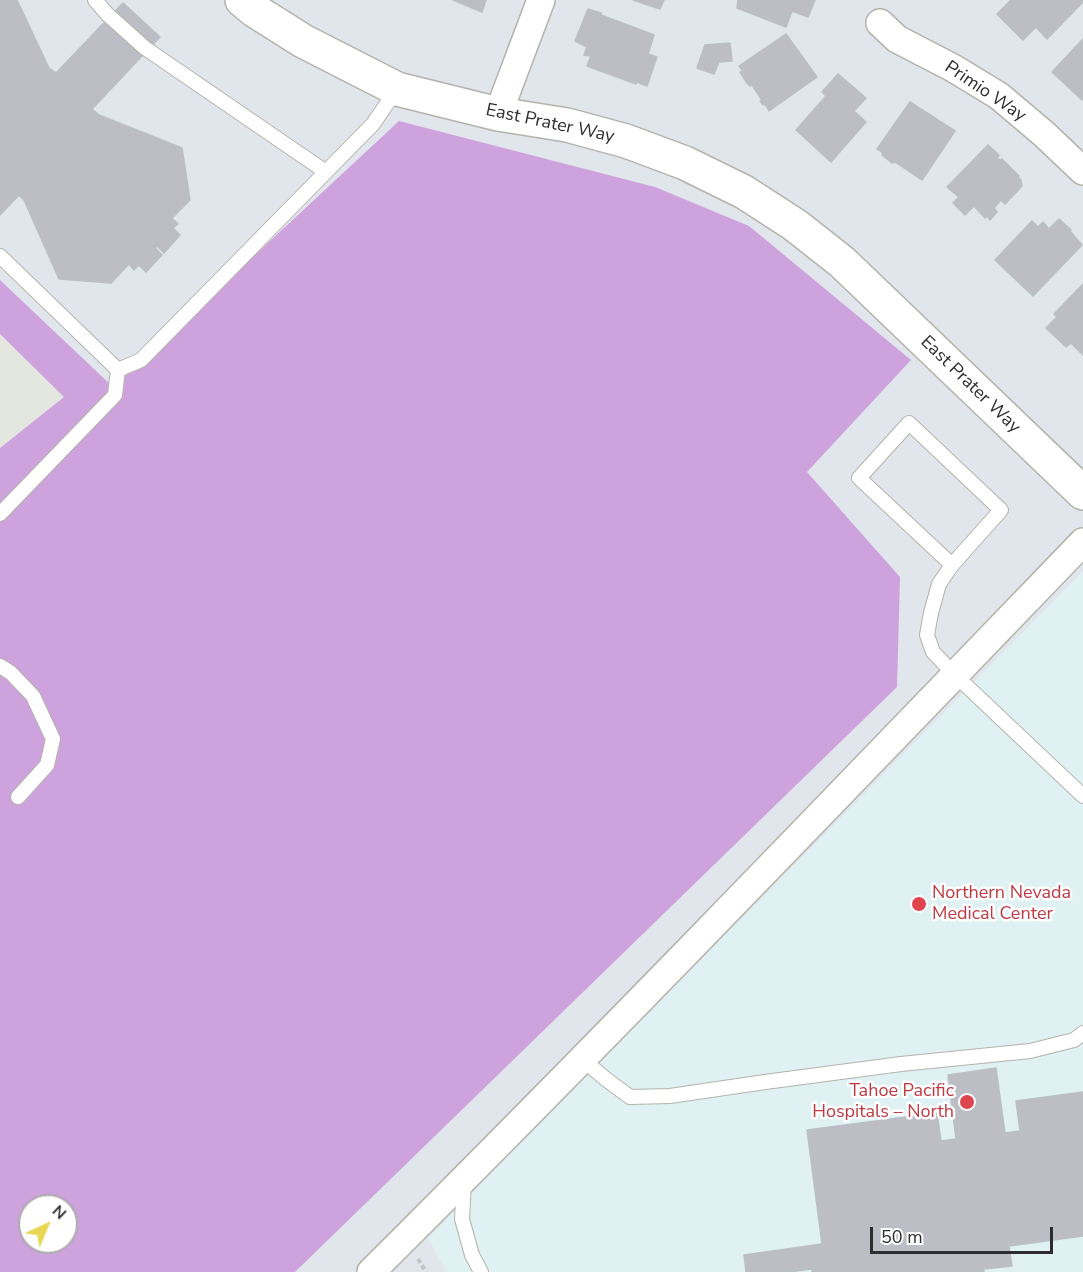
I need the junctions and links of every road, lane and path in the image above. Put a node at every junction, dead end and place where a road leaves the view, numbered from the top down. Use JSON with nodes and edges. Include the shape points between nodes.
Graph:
{"nodes":[{"id":1,"x":96,"y":0,"type":"edge"},
{"id":2,"x":242,"y":0,"type":"edge"},
{"id":3,"x":541,"y":0,"type":"edge"},
{"id":4,"x":876,"y":17,"type":"edge"},
{"id":5,"x":397,"y":89,"type":"junction"},
{"id":6,"x":498,"y":114,"type":"junction"},
{"id":7,"x":1083,"y":171,"type":"edge"},
{"id":8,"x":326,"y":172,"type":"junction"},
{"id":9,"x":0,"y":256,"type":"edge"},
{"id":10,"x":118,"y":370,"type":"junction"},
{"id":11,"x":1083,"y":493,"type":"edge"},
{"id":12,"x":0,"y":514,"type":"edge"},
{"id":13,"x":1083,"y":542,"type":"edge"},
{"id":14,"x":952,"y":566,"type":"junction"},
{"id":15,"x":0,"y":666,"type":"edge"},
{"id":16,"x":955,"y":675,"type":"junction"},
{"id":17,"x":1083,"y":796,"type":"edge"},
{"id":18,"x":18,"y":798,"type":"dead end"},
{"id":19,"x":1083,"y":1033,"type":"edge"},
{"id":20,"x":583,"y":1060,"type":"junction"},
{"id":21,"x":464,"y":1179,"type":"junction"},
{"id":22,"x":371,"y":1272,"type":"edge"},
{"id":23,"x":482,"y":1272,"type":"edge"}],
"edges":[{"from":1,"to":8,"type":"lane","via":[[145,48]]},
{"from":2,"to":5,"type":"street","name":"East Prater Way","via":[[303,41]]},
{"from":3,"to":6,"type":"street"},
{"from":4,"to":7,"type":"street","name":"Primio Way","via":[[897,39],[999,96]]},
{"from":5,"to":6,"type":"street","name":"East Prater Way"},
{"from":5,"to":8,"type":"lane","via":[[373,124]]},
{"from":6,"to":11,"type":"street","name":"East Prater Way","via":[[567,125],[626,141],[685,163],[744,192],[786,219],[842,262]]},
{"from":8,"to":10,"type":"lane","via":[[141,360]]},
{"from":9,"to":10,"type":"lane"},
{"from":10,"to":12,"type":"lane","via":[[115,395]]},
{"from":13,"to":16,"type":"street"},
{"from":14,"to":14,"type":"lane","via":[[859,478],[909,423],[1001,510]]},
{"from":14,"to":16,"type":"lane","via":[[939,584],[927,635],[933,652]]},
{"from":15,"to":18,"type":"lane","via":[[33,696],[54,739],[47,765]]},
{"from":16,"to":17,"type":"lane"},
{"from":16,"to":20,"type":"street"},
{"from":19,"to":20,"type":"lane","via":[[1074,1040],[1030,1052],[901,1064],[670,1096],[630,1097]]},
{"from":20,"to":21,"type":"street"},
{"from":21,"to":22,"type":"street"},
{"from":21,"to":23,"type":"lane","via":[[462,1220],[472,1255]]}]}
